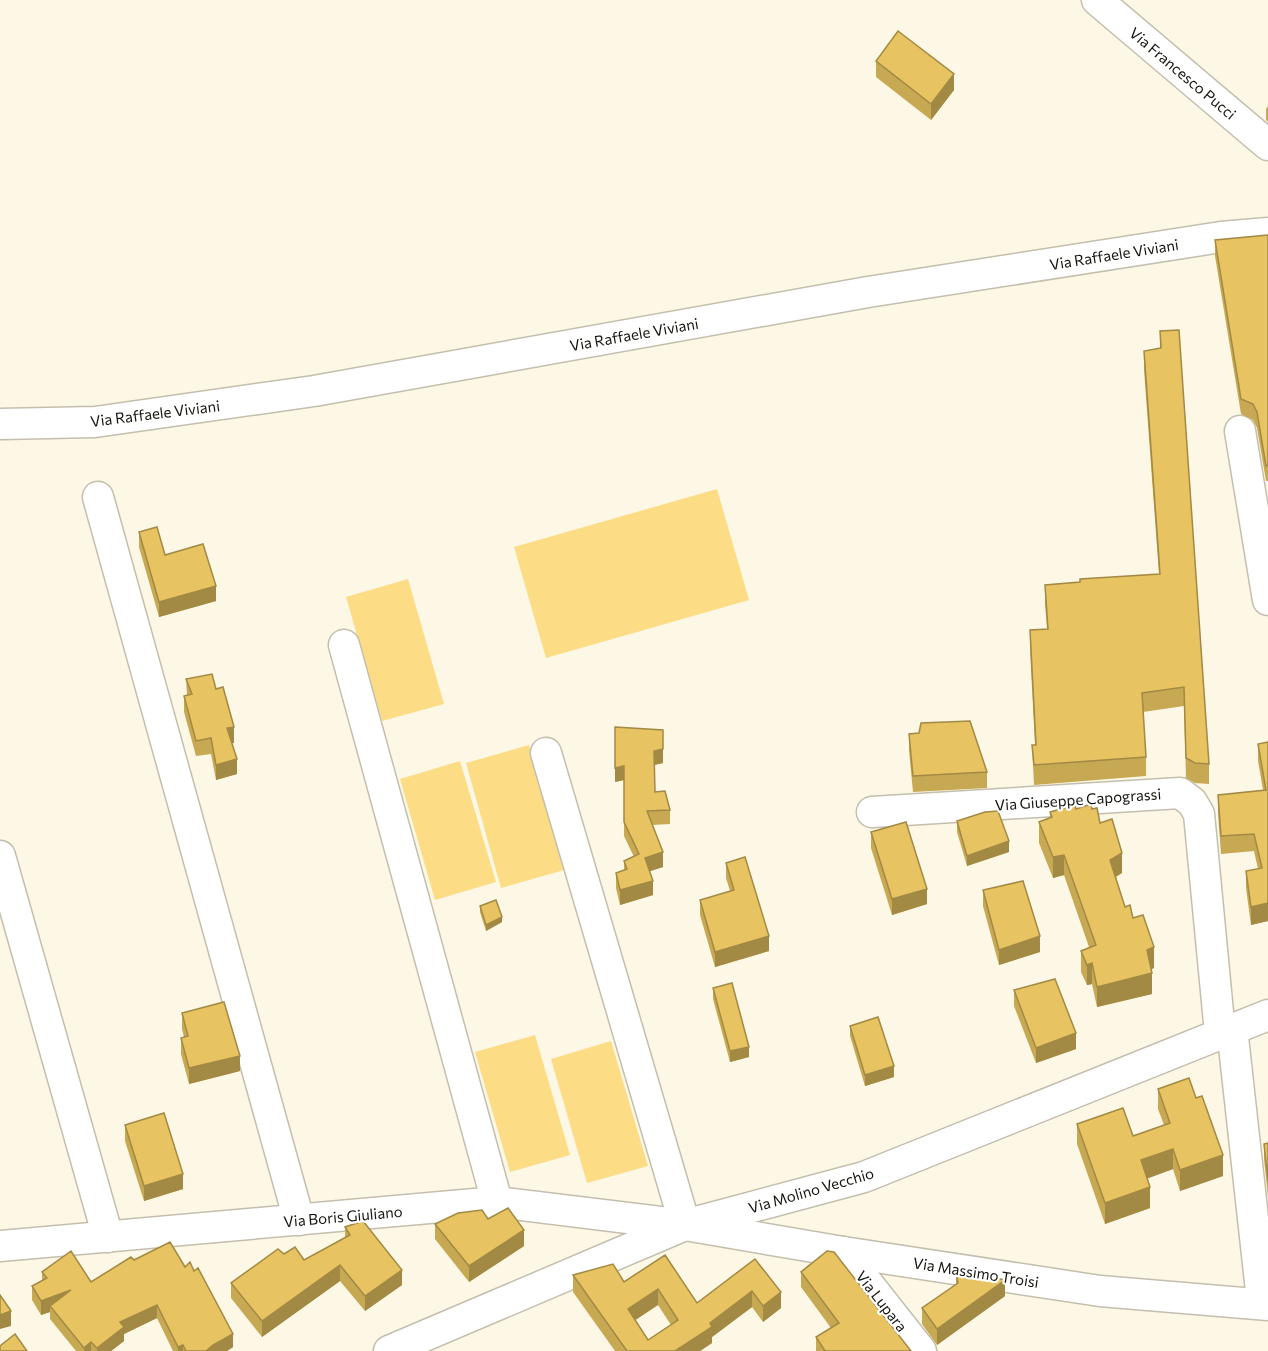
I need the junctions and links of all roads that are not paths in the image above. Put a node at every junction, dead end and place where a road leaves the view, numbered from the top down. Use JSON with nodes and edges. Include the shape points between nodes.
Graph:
{"nodes":[{"id":1,"x":1097,"y":0,"type":"edge"},
{"id":2,"x":1268,"y":145,"type":"edge"},
{"id":3,"x":1268,"y":233,"type":"edge"},
{"id":4,"x":0,"y":424,"type":"edge"},
{"id":5,"x":1240,"y":431,"type":"dead end"},
{"id":6,"x":98,"y":497,"type":"dead end"},
{"id":7,"x":1268,"y":600,"type":"edge"},
{"id":8,"x":344,"y":645,"type":"dead end"},
{"id":9,"x":546,"y":753,"type":"dead end"},
{"id":10,"x":872,"y":812,"type":"dead end"},
{"id":11,"x":0,"y":856,"type":"edge"},
{"id":12,"x":1268,"y":1015,"type":"edge"},
{"id":13,"x":1226,"y":1030,"type":"junction"},
{"id":14,"x":497,"y":1202,"type":"junction"},
{"id":15,"x":299,"y":1220,"type":"junction"},
{"id":16,"x":685,"y":1224,"type":"junction"},
{"id":17,"x":108,"y":1237,"type":"junction"},
{"id":18,"x":0,"y":1246,"type":"edge"},
{"id":19,"x":843,"y":1252,"type":"junction"},
{"id":20,"x":1264,"y":1298,"type":"edge"},
{"id":21,"x":389,"y":1351,"type":"edge"},
{"id":22,"x":921,"y":1351,"type":"edge"}],
"edges":[{"from":1,"to":2,"type":"street","name":"Via Francesco Pucci"},
{"from":3,"to":4,"type":"street","name":"Via Raffaele Viviani","via":[[868,292],[314,391],[95,422]]},
{"from":5,"to":7,"type":"street"},
{"from":6,"to":15,"type":"street"},
{"from":8,"to":14,"type":"street"},
{"from":9,"to":16,"type":"street"},
{"from":10,"to":13,"type":"street","name":"Via Giuseppe Capograssi","via":[[1180,793],[1199,814]]},
{"from":11,"to":17,"type":"street"},
{"from":12,"to":13,"type":"street","name":"Via Molino Vecchio"},
{"from":13,"to":16,"type":"street","name":"Via Molino Vecchio","via":[[864,1177]]},
{"from":13,"to":20,"type":"street"},
{"from":14,"to":15,"type":"street","name":"Via Boris Giuliano"},
{"from":14,"to":16,"type":"street","name":"Via Boris Giuliano"},
{"from":15,"to":17,"type":"street","name":"Via Boris Giuliano"},
{"from":16,"to":19,"type":"street","name":"Via Massimo Troisi"},
{"from":16,"to":21,"type":"street","name":"Via Molino Vecchio"},
{"from":17,"to":18,"type":"street","name":"Via Boris Giuliano"},
{"from":19,"to":20,"type":"street","name":"Via Massimo Troisi","via":[[1100,1291]]},
{"from":19,"to":22,"type":"street","name":"Via Lupara"}]}
